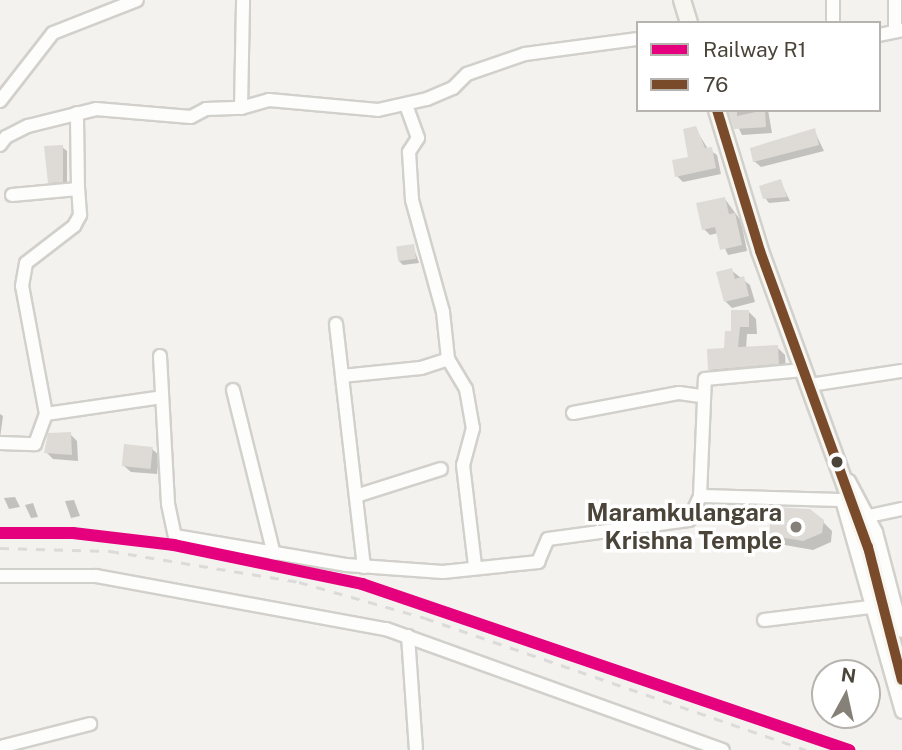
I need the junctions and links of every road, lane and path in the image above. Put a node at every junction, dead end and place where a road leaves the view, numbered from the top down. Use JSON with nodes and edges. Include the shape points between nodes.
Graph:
{"nodes":[{"id":1,"x":137,"y":0,"type":"edge"},
{"id":2,"x":243,"y":0,"type":"edge"},
{"id":3,"x":682,"y":0,"type":"edge"},
{"id":4,"x":833,"y":0,"type":"edge"},
{"id":5,"x":895,"y":0,"type":"edge"},
{"id":6,"x":688,"y":21,"type":"edge"},
{"id":7,"x":833,"y":21,"type":"edge"},
{"id":8,"x":898,"y":30,"type":"edge"},
{"id":9,"x":881,"y":34,"type":"edge"},
{"id":10,"x":636,"y":39,"type":"edge"},
{"id":11,"x":0,"y":101,"type":"edge"},
{"id":12,"x":406,"y":105,"type":"junction"},
{"id":13,"x":242,"y":108,"type":"junction"},
{"id":14,"x":718,"y":112,"type":"edge"},
{"id":15,"x":77,"y":113,"type":"junction"},
{"id":16,"x":0,"y":145,"type":"edge"},
{"id":17,"x":78,"y":189,"type":"junction"},
{"id":18,"x":12,"y":195,"type":"dead end"},
{"id":19,"x":336,"y":324,"type":"dead end"},
{"id":20,"x":160,"y":356,"type":"dead end"},
{"id":21,"x":448,"y":359,"type":"junction"},
{"id":22,"x":902,"y":371,"type":"edge"},
{"id":23,"x":342,"y":376,"type":"junction"},
{"id":24,"x":807,"y":378,"type":"junction"},
{"id":25,"x":233,"y":390,"type":"dead end"},
{"id":26,"x":701,"y":396,"type":"junction"},
{"id":27,"x":162,"y":397,"type":"junction"},
{"id":28,"x":573,"y":413,"type":"dead end"},
{"id":29,"x":46,"y":414,"type":"junction"},
{"id":30,"x":0,"y":443,"type":"edge"},
{"id":31,"x":441,"y":469,"type":"dead end"},
{"id":32,"x":841,"y":469,"type":"junction"},
{"id":33,"x":356,"y":496,"type":"junction"},
{"id":34,"x":700,"y":496,"type":"junction"},
{"id":35,"x":902,"y":509,"type":"edge"},
{"id":36,"x":869,"y":516,"type":"junction"},
{"id":37,"x":274,"y":554,"type":"junction"},
{"id":38,"x":475,"y":566,"type":"junction"},
{"id":39,"x":364,"y":567,"type":"junction"},
{"id":40,"x":0,"y":576,"type":"edge"},
{"id":41,"x":870,"y":607,"type":"junction"},
{"id":42,"x":764,"y":620,"type":"dead end"},
{"id":43,"x":901,"y":626,"type":"edge"},
{"id":44,"x":408,"y":636,"type":"junction"},
{"id":45,"x":902,"y":680,"type":"edge"},
{"id":46,"x":902,"y":712,"type":"edge"},
{"id":47,"x":90,"y":724,"type":"dead end"},
{"id":48,"x":4,"y":750,"type":"edge"},
{"id":49,"x":416,"y":750,"type":"edge"},
{"id":50,"x":723,"y":750,"type":"edge"}],
"edges":[{"from":1,"to":11,"type":"street","via":[[54,33]]},
{"from":2,"to":13,"type":"street"},
{"from":3,"to":6,"type":"main road"},
{"from":4,"to":7,"type":"street"},
{"from":5,"to":8,"type":"street"},
{"from":8,"to":9,"type":"street"},
{"from":10,"to":12,"type":"street","via":[[525,54],[467,74],[453,88]]},
{"from":12,"to":13,"type":"street","via":[[378,110],[269,100]]},
{"from":12,"to":21,"type":"street","via":[[418,138],[409,152],[412,200],[443,312]]},
{"from":13,"to":15,"type":"street","via":[[206,109],[191,117],[96,109]]},
{"from":14,"to":24,"type":"main road","via":[[760,251]]},
{"from":15,"to":16,"type":"street","via":[[28,126]]},
{"from":15,"to":17,"type":"street"},
{"from":17,"to":18,"type":"street"},
{"from":17,"to":29,"type":"street","via":[[80,215],[74,226],[26,263],[22,286]]},
{"from":19,"to":23,"type":"street"},
{"from":20,"to":27,"type":"street"},
{"from":21,"to":23,"type":"street","via":[[421,368]]},
{"from":21,"to":38,"type":"street","via":[[466,389],[473,428],[463,465]]},
{"from":22,"to":24,"type":"street"},
{"from":23,"to":33,"type":"street"},
{"from":24,"to":26,"type":"street","via":[[705,379]]},
{"from":24,"to":32,"type":"main road"},
{"from":25,"to":37,"type":"street"},
{"from":26,"to":28,"type":"street","via":[[679,393]]},
{"from":26,"to":34,"type":"street"},
{"from":27,"to":29,"type":"street"},
{"from":27,"to":37,"type":"street","via":[[175,536]]},
{"from":29,"to":30,"type":"street","via":[[34,444]]},
{"from":31,"to":33,"type":"street"},
{"from":32,"to":36,"type":"street"},
{"from":32,"to":45,"type":"main road","via":[[868,547]]},
{"from":33,"to":39,"type":"street"},
{"from":34,"to":38,"type":"street","via":[[689,520],[548,539],[538,562]]},
{"from":34,"to":41,"type":"street","via":[[842,500]]},
{"from":35,"to":36,"type":"street"},
{"from":36,"to":43,"type":"street"},
{"from":37,"to":39,"type":"street"},
{"from":38,"to":39,"type":"street","via":[[443,572]]},
{"from":40,"to":44,"type":"street","via":[[96,576]]},
{"from":41,"to":42,"type":"street"},
{"from":41,"to":46,"type":"street"},
{"from":44,"to":49,"type":"street"},
{"from":44,"to":50,"type":"street"},
{"from":47,"to":48,"type":"street","via":[[4,746]]}]}
